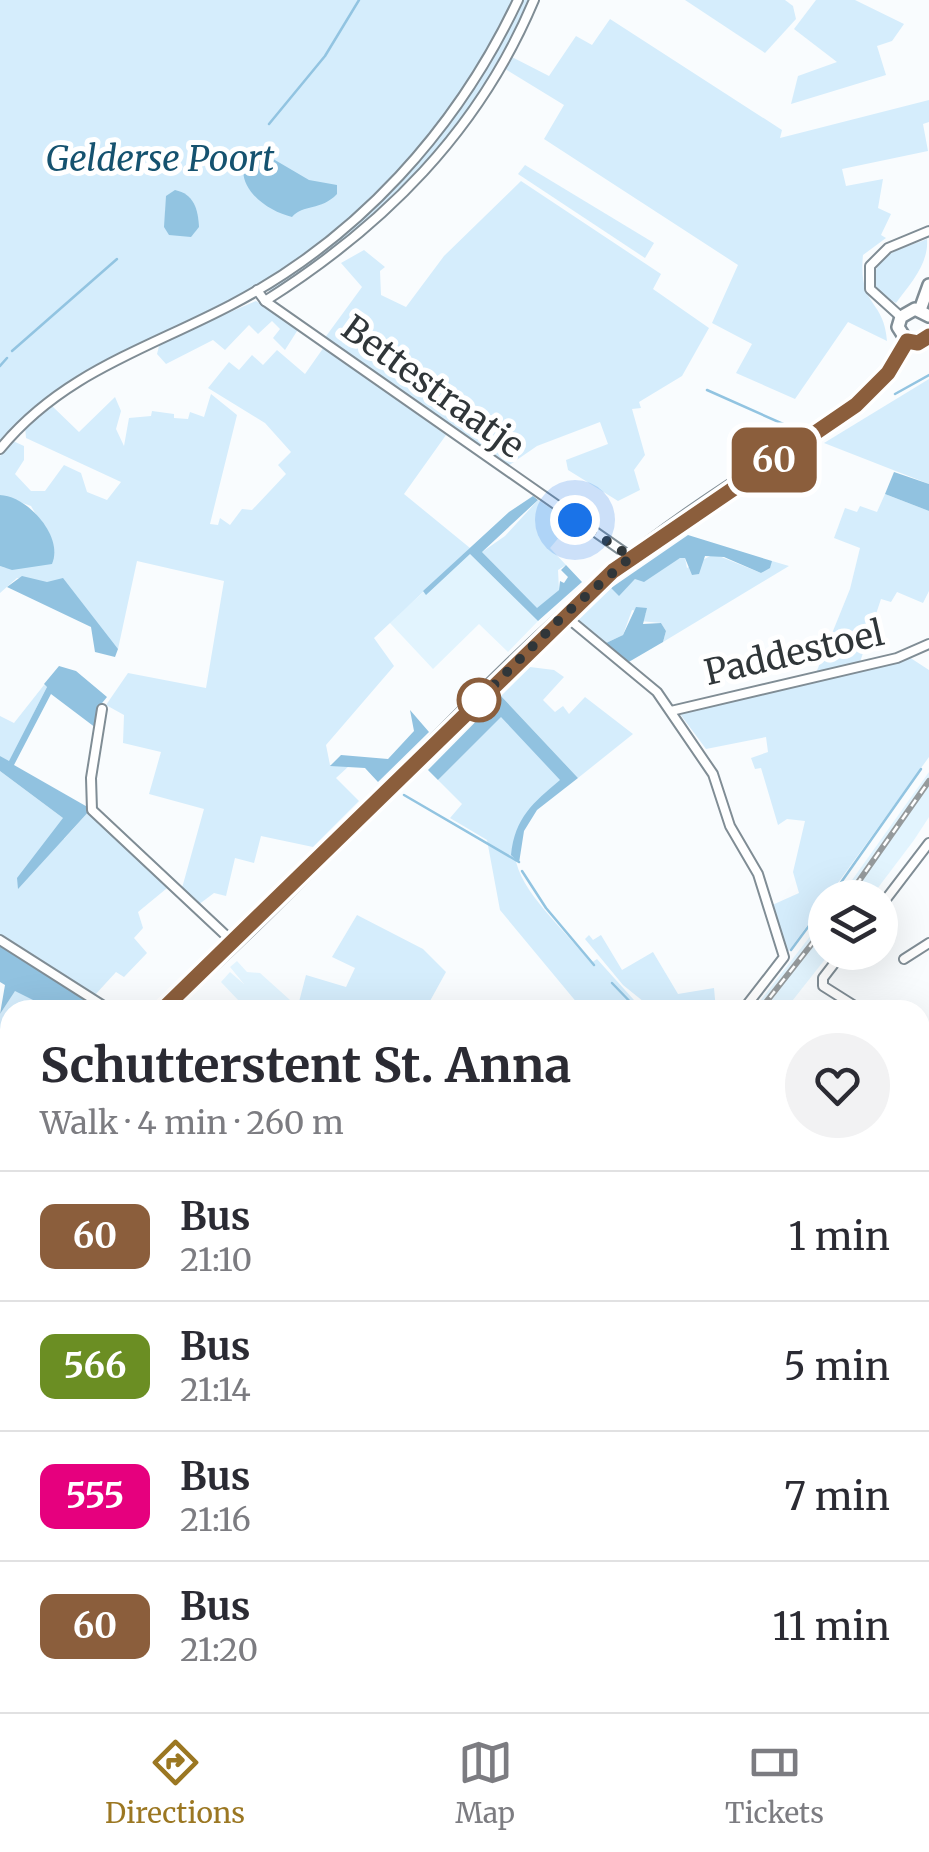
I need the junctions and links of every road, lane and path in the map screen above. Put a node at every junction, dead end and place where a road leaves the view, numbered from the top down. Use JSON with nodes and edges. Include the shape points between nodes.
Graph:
{"nodes":[{"id":1,"x":518,"y":0,"type":"edge"},
{"id":2,"x":534,"y":0,"type":"edge"},
{"id":3,"x":929,"y":231,"type":"edge"},
{"id":4,"x":929,"y":285,"type":"edge"},
{"id":5,"x":258,"y":290,"type":"junction"},
{"id":6,"x":265,"y":300,"type":"junction"},
{"id":7,"x":925,"y":312,"type":"edge"},
{"id":8,"x":901,"y":316,"type":"junction"},
{"id":9,"x":929,"y":336,"type":"edge"},
{"id":10,"x":907,"y":341,"type":"junction"},
{"id":11,"x":0,"y":449,"type":"edge"},
{"id":12,"x":631,"y":557,"type":"junction"},
{"id":13,"x":564,"y":615,"type":"junction"},
{"id":14,"x":929,"y":644,"type":"edge"},
{"id":15,"x":102,"y":709,"type":"dead end"},
{"id":16,"x":671,"y":711,"type":"junction"},
{"id":17,"x":929,"y":842,"type":"edge"},
{"id":18,"x":898,"y":882,"type":"edge"},
{"id":19,"x":0,"y":940,"type":"edge"},
{"id":20,"x":929,"y":943,"type":"edge"},
{"id":21,"x":234,"y":944,"type":"junction"},
{"id":22,"x":904,"y":958,"type":"dead end"},
{"id":23,"x":830,"y":970,"type":"edge"},
{"id":24,"x":94,"y":1000,"type":"edge"},
{"id":25,"x":173,"y":1000,"type":"edge"},
{"id":26,"x":751,"y":1000,"type":"edge"},
{"id":27,"x":844,"y":1000,"type":"edge"}],
"edges":[{"from":1,"to":5,"type":"street","via":[[470,91],[378,200]]},
{"from":2,"to":6,"type":"street","via":[[476,105],[392,208]]},
{"from":3,"to":8,"type":"street","via":[[888,248],[870,266],[870,289]]},
{"from":4,"to":7,"type":"main road"},
{"from":5,"to":6,"type":"street","name":"Bettestraatje"},
{"from":5,"to":11,"type":"street","via":[[66,386]]},
{"from":6,"to":12,"type":"street","name":"Bettestraatje"},
{"from":7,"to":8,"type":"main road"},
{"from":8,"to":10,"type":"main road","via":[[898,327]]},
{"from":9,"to":10,"type":"main road"},
{"from":10,"to":12,"type":"main road","via":[[888,373],[856,405]]},
{"from":12,"to":13,"type":"main road"},
{"from":13,"to":16,"type":"street"},
{"from":13,"to":21,"type":"main road"},
{"from":14,"to":16,"type":"street","name":"Paddestoel","via":[[897,658]]},
{"from":15,"to":21,"type":"street","via":[[92,810]]},
{"from":16,"to":26,"type":"street","via":[[713,774],[730,826],[758,874],[782,964]]},
{"from":17,"to":18,"type":"street"},
{"from":19,"to":24,"type":"street"},
{"from":20,"to":22,"type":"street"},
{"from":21,"to":25,"type":"main road"},
{"from":23,"to":27,"type":"street","via":[[822,982]]}]}
